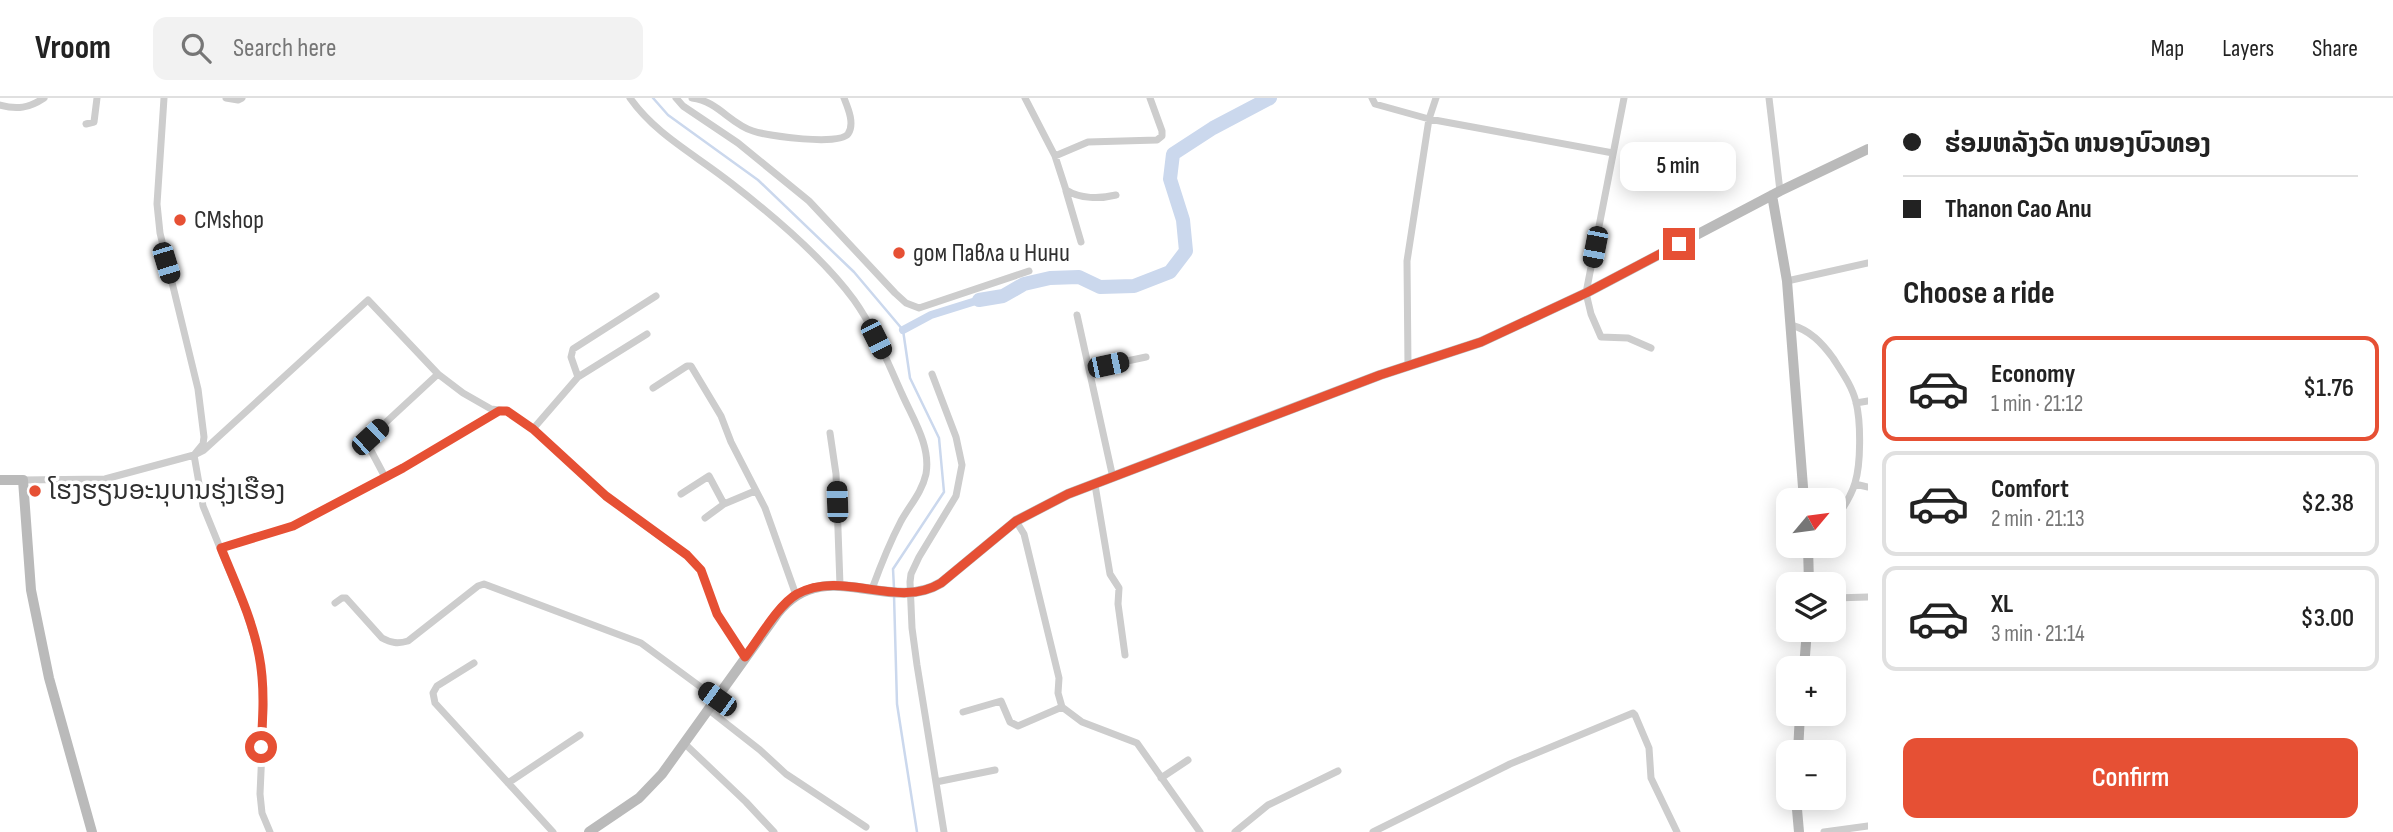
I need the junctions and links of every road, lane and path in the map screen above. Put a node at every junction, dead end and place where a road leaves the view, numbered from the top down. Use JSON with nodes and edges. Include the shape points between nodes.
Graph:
{"nodes":[{"id":1,"x":44,"y":98,"type":"edge"},
{"id":2,"x":97,"y":98,"type":"edge"},
{"id":3,"x":164,"y":98,"type":"edge"},
{"id":4,"x":226,"y":98,"type":"edge"},
{"id":5,"x":242,"y":98,"type":"edge"},
{"id":6,"x":629,"y":98,"type":"edge"},
{"id":7,"x":676,"y":98,"type":"edge"},
{"id":8,"x":692,"y":98,"type":"edge"},
{"id":9,"x":844,"y":98,"type":"edge"},
{"id":10,"x":1025,"y":98,"type":"edge"},
{"id":11,"x":1150,"y":98,"type":"edge"},
{"id":12,"x":1372,"y":98,"type":"edge"},
{"id":13,"x":1436,"y":98,"type":"edge"},
{"id":14,"x":1625,"y":98,"type":"edge"},
{"id":15,"x":1769,"y":98,"type":"edge"},
{"id":16,"x":0,"y":105,"type":"edge"},
{"id":17,"x":1429,"y":119,"type":"junction"},
{"id":18,"x":86,"y":124,"type":"dead end"},
{"id":19,"x":1868,"y":149,"type":"edge"},
{"id":20,"x":1613,"y":153,"type":"junction"},
{"id":21,"x":1055,"y":156,"type":"junction"},
{"id":22,"x":1066,"y":190,"type":"junction"},
{"id":23,"x":1776,"y":193,"type":"junction"},
{"id":24,"x":1116,"y":195,"type":"dead end"},
{"id":25,"x":1081,"y":242,"type":"dead end"},
{"id":26,"x":1868,"y":263,"type":"edge"},
{"id":27,"x":1029,"y":271,"type":"dead end"},
{"id":28,"x":1787,"y":281,"type":"junction"},
{"id":29,"x":1586,"y":293,"type":"junction"},
{"id":30,"x":656,"y":296,"type":"dead end"},
{"id":31,"x":1077,"y":315,"type":"dead end"},
{"id":32,"x":1791,"y":326,"type":"junction"},
{"id":33,"x":647,"y":334,"type":"dead end"},
{"id":34,"x":1651,"y":348,"type":"dead end"},
{"id":35,"x":1146,"y":357,"type":"dead end"},
{"id":36,"x":1408,"y":367,"type":"junction"},
{"id":37,"x":1089,"y":369,"type":"junction"},
{"id":38,"x":438,"y":374,"type":"junction"},
{"id":39,"x":932,"y":374,"type":"dead end"},
{"id":40,"x":578,"y":377,"type":"junction"},
{"id":41,"x":653,"y":387,"type":"dead end"},
{"id":42,"x":1868,"y":401,"type":"edge"},
{"id":43,"x":1856,"y":403,"type":"junction"},
{"id":44,"x":499,"y":411,"type":"junction"},
{"id":45,"x":533,"y":429,"type":"junction"},
{"id":46,"x":830,"y":433,"type":"dead end"},
{"id":47,"x":194,"y":455,"type":"junction"},
{"id":48,"x":385,"y":477,"type":"junction"},
{"id":49,"x":1113,"y":478,"type":"junction"},
{"id":50,"x":0,"y":480,"type":"edge"},
{"id":51,"x":23,"y":480,"type":"junction"},
{"id":52,"x":1855,"y":484,"type":"junction"},
{"id":53,"x":1095,"y":485,"type":"junction"},
{"id":54,"x":1868,"y":487,"type":"edge"},
{"id":55,"x":1803,"y":488,"type":"edge"},
{"id":56,"x":755,"y":491,"type":"junction"},
{"id":57,"x":681,"y":495,"type":"dead end"},
{"id":58,"x":1846,"y":500,"type":"edge"},
{"id":59,"x":724,"y":504,"type":"junction"},
{"id":60,"x":705,"y":518,"type":"dead end"},
{"id":61,"x":1016,"y":521,"type":"junction"},
{"id":62,"x":221,"y":548,"type":"junction"},
{"id":63,"x":840,"y":585,"type":"junction"},
{"id":64,"x":872,"y":589,"type":"junction"},
{"id":65,"x":906,"y":593,"type":"junction"},
{"id":66,"x":796,"y":594,"type":"junction"},
{"id":67,"x":1868,"y":597,"type":"edge"},
{"id":68,"x":1846,"y":598,"type":"edge"},
{"id":69,"x":335,"y":603,"type":"dead end"},
{"id":70,"x":1125,"y":655,"type":"dead end"},
{"id":71,"x":745,"y":657,"type":"junction"},
{"id":72,"x":474,"y":663,"type":"dead end"},
{"id":73,"x":717,"y":699,"type":"junction"},
{"id":74,"x":1062,"y":707,"type":"junction"},
{"id":75,"x":709,"y":710,"type":"junction"},
{"id":76,"x":963,"y":712,"type":"dead end"},
{"id":77,"x":580,"y":735,"type":"dead end"},
{"id":78,"x":685,"y":744,"type":"junction"},
{"id":79,"x":1188,"y":760,"type":"dead end"},
{"id":80,"x":995,"y":770,"type":"dead end"},
{"id":81,"x":1338,"y":771,"type":"dead end"},
{"id":82,"x":1161,"y":778,"type":"junction"},
{"id":83,"x":936,"y":782,"type":"junction"},
{"id":84,"x":508,"y":783,"type":"junction"},
{"id":85,"x":1797,"y":810,"type":"edge"},
{"id":86,"x":1868,"y":825,"type":"edge"},
{"id":87,"x":866,"y":827,"type":"dead end"},
{"id":88,"x":92,"y":832,"type":"edge"},
{"id":89,"x":270,"y":832,"type":"edge"},
{"id":90,"x":553,"y":832,"type":"edge"},
{"id":91,"x":589,"y":832,"type":"edge"},
{"id":92,"x":774,"y":832,"type":"edge"},
{"id":93,"x":944,"y":832,"type":"edge"},
{"id":94,"x":1200,"y":832,"type":"edge"},
{"id":95,"x":1235,"y":832,"type":"edge"},
{"id":96,"x":1373,"y":832,"type":"edge"},
{"id":97,"x":1677,"y":832,"type":"edge"},
{"id":98,"x":1799,"y":832,"type":"edge"},
{"id":99,"x":1824,"y":832,"type":"edge"}],
"edges":[{"from":1,"to":16,"type":"street","via":[[25,108]]},
{"from":2,"to":18,"type":"street","via":[[94,122]]},
{"from":3,"to":47,"type":"street","via":[[157,204],[166,263],[198,389],[204,437]]},
{"from":4,"to":5,"type":"street"},
{"from":6,"to":64,"type":"street","via":[[655,127],[749,197],[830,272],[853,299],[881,350],[927,458],[922,487]]},
{"from":7,"to":27,"type":"street","via":[[809,201],[913,307]]},
{"from":8,"to":9,"type":"street","via":[[716,106],[752,131],[829,141],[850,133]]},
{"from":10,"to":21,"type":"street"},
{"from":11,"to":21,"type":"street","via":[[1162,131],[1157,140],[1088,142]]},
{"from":12,"to":17,"type":"street","via":[[1382,108]]},
{"from":13,"to":17,"type":"street"},
{"from":14,"to":20,"type":"street"},
{"from":15,"to":23,"type":"street"},
{"from":17,"to":20,"type":"street"},
{"from":17,"to":36,"type":"street","via":[[1407,261]]},
{"from":19,"to":23,"type":"street"},
{"from":20,"to":29,"type":"street"},
{"from":21,"to":22,"type":"street"},
{"from":22,"to":24,"type":"street","via":[[1103,199]]},
{"from":22,"to":25,"type":"street"},
{"from":23,"to":28,"type":"street"},
{"from":23,"to":29,"type":"street"},
{"from":26,"to":28,"type":"street"},
{"from":28,"to":32,"type":"street"},
{"from":29,"to":34,"type":"street","via":[[1601,337],[1628,338]]},
{"from":29,"to":36,"type":"street","via":[[1481,342]]},
{"from":30,"to":40,"type":"street","via":[[573,349]]},
{"from":31,"to":37,"type":"street"},
{"from":32,"to":43,"type":"street","via":[[1808,332],[1825,348],[1842,371]]},
{"from":32,"to":55,"type":"street"},
{"from":33,"to":40,"type":"street"},
{"from":35,"to":37,"type":"street"},
{"from":36,"to":49,"type":"street"},
{"from":37,"to":49,"type":"street"},
{"from":38,"to":44,"type":"street"},
{"from":38,"to":47,"type":"street","via":[[371,300],[365,300],[213,444]]},
{"from":38,"to":48,"type":"street","via":[[370,437],[369,445]]},
{"from":39,"to":65,"type":"street","via":[[962,465],[956,496],[919,557]]},
{"from":40,"to":45,"type":"street"},
{"from":41,"to":56,"type":"street","via":[[691,366],[721,416]]},
{"from":42,"to":43,"type":"street"},
{"from":43,"to":52,"type":"street"},
{"from":44,"to":45,"type":"street","via":[[507,411]]},
{"from":44,"to":48,"type":"street"},
{"from":45,"to":71,"type":"street","via":[[606,496],[695,563],[717,614]]},
{"from":46,"to":63,"type":"street"},
{"from":47,"to":51,"type":"street","via":[[105,479]]},
{"from":47,"to":62,"type":"street","via":[[203,506]]},
{"from":48,"to":62,"type":"street","via":[[293,526]]},
{"from":49,"to":53,"type":"street"},
{"from":50,"to":51,"type":"street"},
{"from":51,"to":88,"type":"street","via":[[32,590],[49,678]]},
{"from":52,"to":54,"type":"street"},
{"from":52,"to":58,"type":"street"},
{"from":53,"to":61,"type":"street"},
{"from":53,"to":70,"type":"street","via":[[1110,574],[1119,588]]},
{"from":56,"to":59,"type":"street"},
{"from":56,"to":66,"type":"street"},
{"from":57,"to":59,"type":"street","via":[[709,476]]},
{"from":59,"to":60,"type":"street"},
{"from":61,"to":65,"type":"street","via":[[941,583],[930,590]]},
{"from":61,"to":74,"type":"street","via":[[1024,534]]},
{"from":62,"to":89,"type":"street","via":[[259,655],[264,705],[260,794]]},
{"from":63,"to":64,"type":"street"},
{"from":63,"to":66,"type":"street"},
{"from":64,"to":65,"type":"street"},
{"from":65,"to":83,"type":"street"},
{"from":66,"to":71,"type":"street"},
{"from":67,"to":68,"type":"street"},
{"from":69,"to":73,"type":"street","via":[[346,598],[382,638],[401,643],[484,584],[641,643]]},
{"from":71,"to":73,"type":"street"},
{"from":72,"to":84,"type":"street","via":[[437,686],[433,697]]},
{"from":73,"to":75,"type":"street"},
{"from":74,"to":76,"type":"street","via":[[1018,726],[1010,722],[1001,701]]},
{"from":74,"to":82,"type":"street","via":[[1082,722],[1133,740]]},
{"from":75,"to":78,"type":"street"},
{"from":75,"to":87,"type":"street","via":[[786,774]]},
{"from":77,"to":84,"type":"street"},
{"from":78,"to":91,"type":"street","via":[[639,798]]},
{"from":78,"to":92,"type":"street"},
{"from":79,"to":82,"type":"street"},
{"from":80,"to":83,"type":"street"},
{"from":81,"to":95,"type":"street","via":[[1268,805]]},
{"from":82,"to":94,"type":"street"},
{"from":83,"to":93,"type":"street"},
{"from":84,"to":90,"type":"street"},
{"from":85,"to":98,"type":"street"},
{"from":86,"to":99,"type":"street"},
{"from":96,"to":97,"type":"street","via":[[1510,764],[1633,713],[1648,748],[1651,778]]}]}
